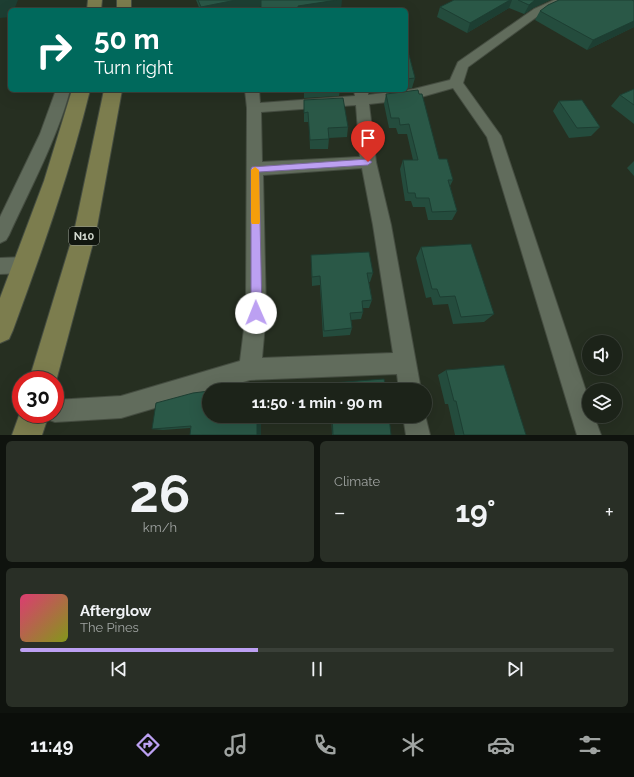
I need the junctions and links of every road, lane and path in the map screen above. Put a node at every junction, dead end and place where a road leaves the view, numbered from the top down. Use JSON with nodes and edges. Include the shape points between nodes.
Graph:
{"nodes":[{"id":1,"x":563,"y":0,"type":"edge"},
{"id":2,"x":456,"y":84,"type":"junction"},
{"id":3,"x":62,"y":92,"type":"edge"},
{"id":4,"x":80,"y":92,"type":"edge"},
{"id":5,"x":113,"y":92,"type":"edge"},
{"id":6,"x":252,"y":92,"type":"edge"},
{"id":7,"x":362,"y":95,"type":"edge"},
{"id":8,"x":254,"y":108,"type":"junction"},
{"id":9,"x":104,"y":136,"type":"junction"},
{"id":10,"x":69,"y":138,"type":"junction"},
{"id":11,"x":368,"y":162,"type":"junction"},
{"id":12,"x":255,"y":169,"type":"junction"},
{"id":13,"x":0,"y":235,"type":"edge"},
{"id":14,"x":26,"y":264,"type":"junction"},
{"id":15,"x":0,"y":266,"type":"edge"},
{"id":16,"x":0,"y":330,"type":"edge"},
{"id":17,"x":406,"y":363,"type":"junction"},
{"id":18,"x":250,"y":369,"type":"junction"},
{"id":19,"x":46,"y":371,"type":"edge"},
{"id":20,"x":409,"y":383,"type":"edge"},
{"id":21,"x":64,"y":410,"type":"edge"},
{"id":22,"x":31,"y":423,"type":"edge"},
{"id":23,"x":415,"y":423,"type":"edge"},
{"id":24,"x":27,"y":435,"type":"edge"},
{"id":25,"x":418,"y":435,"type":"edge"},
{"id":26,"x":590,"y":435,"type":"edge"}],
"edges":[{"from":1,"to":2,"type":"street","via":[[538,11],[462,65]]},
{"from":2,"to":7,"type":"street","via":[[414,94]]},
{"from":2,"to":26,"type":"street","via":[[494,136]]},
{"from":3,"to":13,"type":"street","via":[[47,134]]},
{"from":4,"to":10,"type":"main road"},
{"from":5,"to":9,"type":"main road","number":"N10"},
{"from":6,"to":8,"type":"street"},
{"from":7,"to":8,"type":"street"},
{"from":7,"to":11,"type":"street"},
{"from":8,"to":12,"type":"street"},
{"from":9,"to":10,"type":"main road"},
{"from":9,"to":19,"type":"main road","number":"N10","via":[[85,232]]},
{"from":10,"to":14,"type":"main road"},
{"from":11,"to":12,"type":"street"},
{"from":11,"to":17,"type":"street","via":[[382,224]]},
{"from":12,"to":18,"type":"street","via":[[256,313]]},
{"from":14,"to":15,"type":"street"},
{"from":14,"to":16,"type":"main road"},
{"from":17,"to":18,"type":"street"},
{"from":17,"to":20,"type":"street"},
{"from":18,"to":21,"type":"street","via":[[122,407]]},
{"from":22,"to":24,"type":"main road"},
{"from":23,"to":25,"type":"street"}]}
